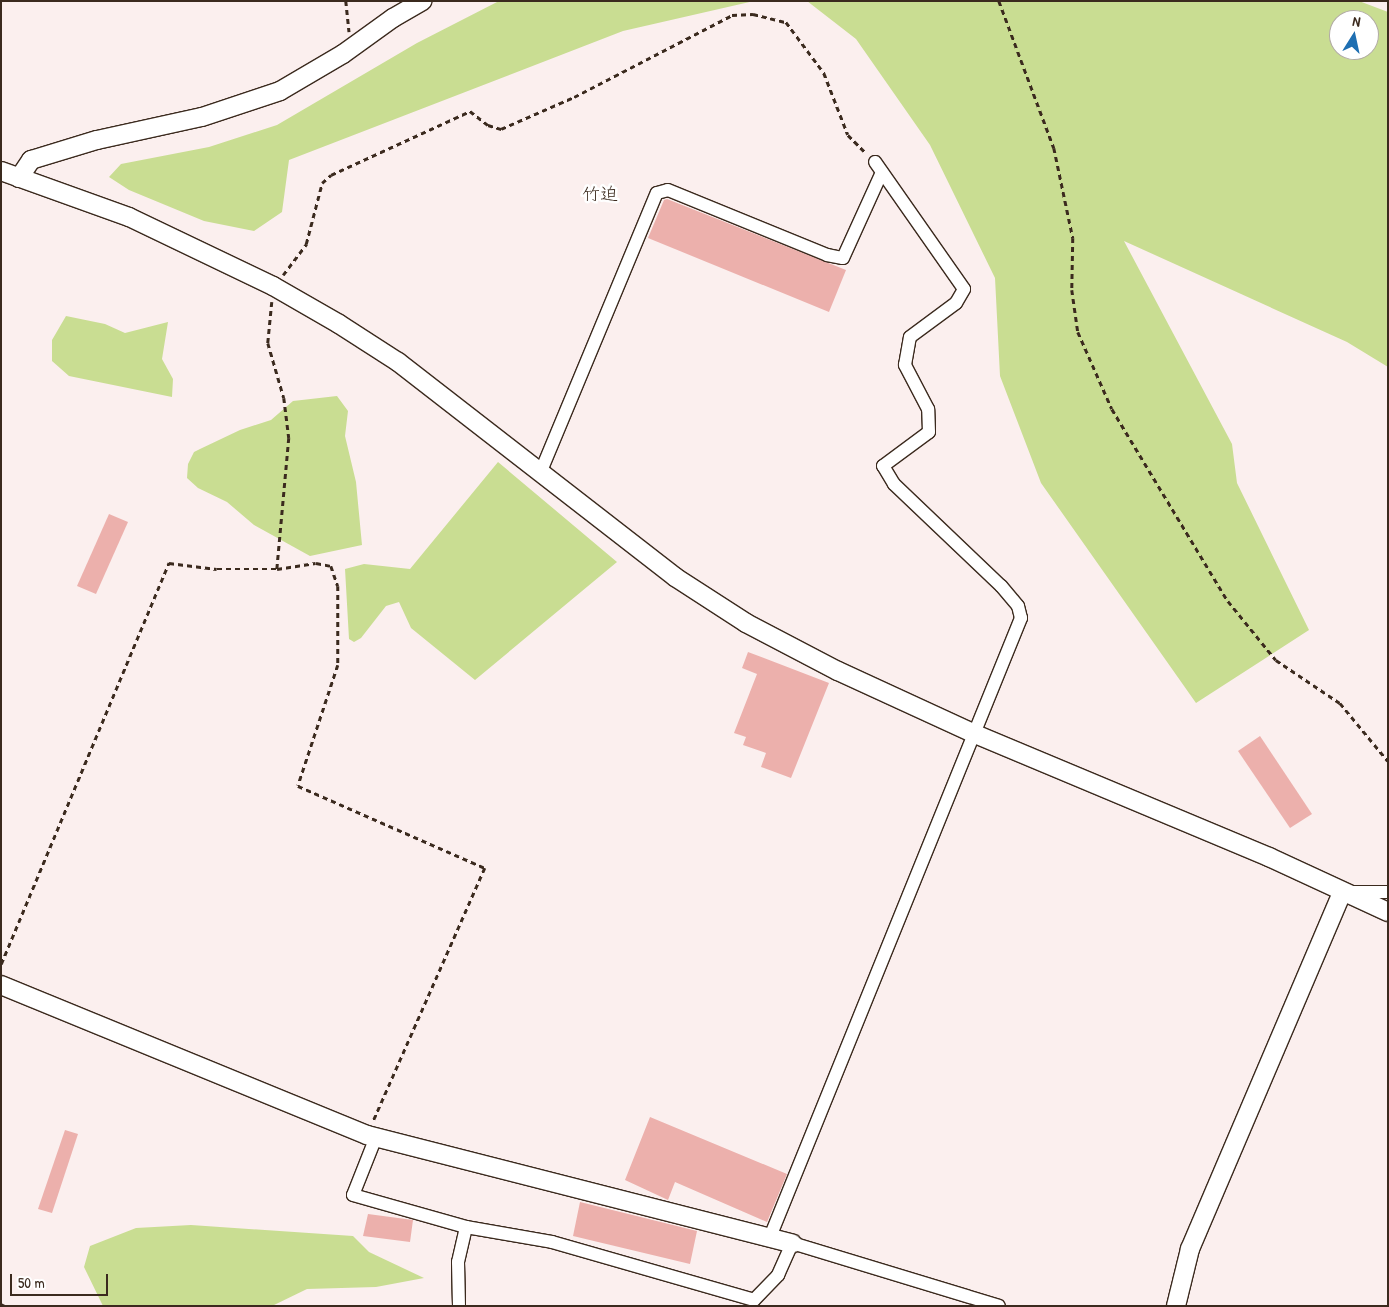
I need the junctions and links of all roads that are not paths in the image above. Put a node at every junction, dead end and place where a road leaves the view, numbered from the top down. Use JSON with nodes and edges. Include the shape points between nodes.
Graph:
{"nodes":[{"id":1,"x":423,"y":1,"type":"edge"},
{"id":2,"x":1,"y":172,"type":"edge"},
{"id":3,"x":19,"y":178,"type":"junction"},
{"id":4,"x":541,"y":471,"type":"junction"},
{"id":5,"x":975,"y":734,"type":"junction"},
{"id":6,"x":1342,"y":892,"type":"junction"},
{"id":7,"x":1388,"y":892,"type":"edge"},
{"id":8,"x":1388,"y":912,"type":"edge"},
{"id":9,"x":1,"y":985,"type":"edge"},
{"id":10,"x":371,"y":1136,"type":"junction"},
{"id":11,"x":466,"y":1227,"type":"junction"},
{"id":12,"x":770,"y":1237,"type":"junction"},
{"id":13,"x":792,"y":1243,"type":"junction"},
{"id":14,"x":458,"y":1306,"type":"edge"},
{"id":15,"x":999,"y":1306,"type":"edge"},
{"id":16,"x":1176,"y":1306,"type":"edge"}],
"edges":[{"from":1,"to":3,"type":"street","via":[[280,91],[202,117],[97,140],[31,160]]},
{"from":2,"to":3,"type":"street"},
{"from":3,"to":4,"type":"street","via":[[129,217],[273,286],[398,362]]},
{"from":4,"to":5,"type":"street","via":[[675,577],[746,623],[838,671]]},
{"from":4,"to":5,"type":"street","via":[[657,193],[668,190],[827,255],[843,258],[878,167],[964,289],[956,303],[910,337],[905,365],[928,409],[929,432],[883,466],[894,484],[1001,586],[1018,606],[1021,618]]},
{"from":5,"to":6,"type":"street","via":[[1270,857]]},
{"from":5,"to":12,"type":"street"},
{"from":6,"to":7,"type":"street"},
{"from":6,"to":8,"type":"street"},
{"from":6,"to":16,"type":"street","via":[[1190,1249]]},
{"from":9,"to":10,"type":"street"},
{"from":10,"to":11,"type":"street","via":[[353,1194]]},
{"from":10,"to":12,"type":"street"},
{"from":11,"to":13,"type":"street","via":[[552,1242],[754,1300],[778,1274]]},
{"from":11,"to":14,"type":"street","via":[[458,1262]]},
{"from":12,"to":13,"type":"street"},
{"from":13,"to":15,"type":"street"}]}
